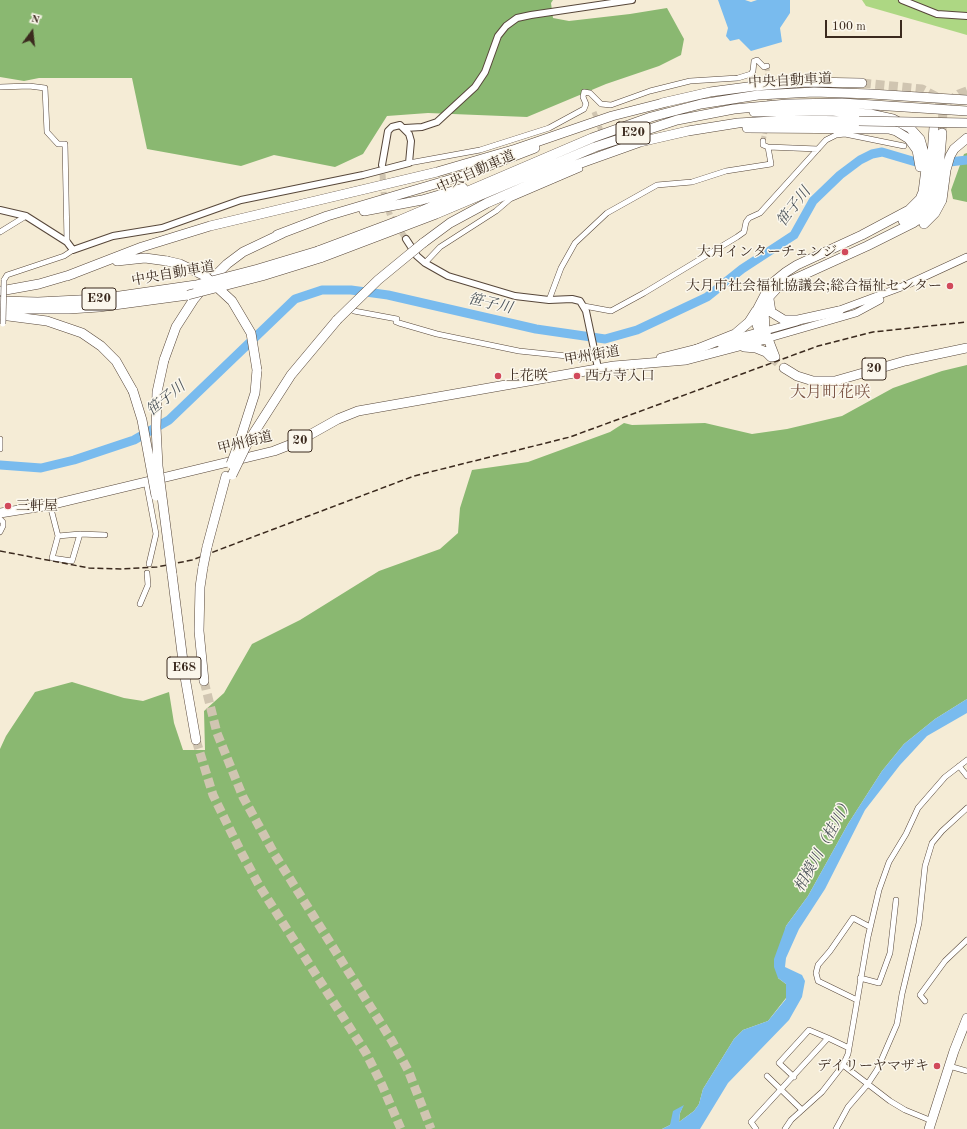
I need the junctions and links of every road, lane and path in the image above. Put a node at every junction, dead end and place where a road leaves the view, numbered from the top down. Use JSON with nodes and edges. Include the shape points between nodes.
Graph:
{"nodes":[{"id":1,"x":632,"y":0,"type":"edge"},
{"id":2,"x":902,"y":0,"type":"edge"},
{"id":3,"x":967,"y":16,"type":"edge"},
{"id":4,"x":767,"y":66,"type":"dead end"},
{"id":5,"x":862,"y":83,"type":"tunnel mouth"},
{"id":6,"x":0,"y":87,"type":"edge"},
{"id":7,"x":967,"y":100,"type":"edge"},
{"id":8,"x":667,"y":102,"type":"junction"},
{"id":9,"x":967,"y":111,"type":"edge"},
{"id":10,"x":967,"y":123,"type":"edge"},
{"id":11,"x":405,"y":128,"type":"junction"},
{"id":12,"x":644,"y":129,"type":"junction"},
{"id":13,"x":938,"y":133,"type":"tunnel mouth"},
{"id":14,"x":966,"y":139,"type":"edge"},
{"id":15,"x":763,"y":141,"type":"dead end"},
{"id":16,"x":640,"y":142,"type":"junction"},
{"id":17,"x":916,"y":142,"type":"junction"},
{"id":18,"x":904,"y":146,"type":"dead end"},
{"id":19,"x":768,"y":147,"type":"junction"},
{"id":20,"x":562,"y":149,"type":"junction"},
{"id":21,"x":818,"y":149,"type":"junction"},
{"id":22,"x":409,"y":163,"type":"junction"},
{"id":23,"x":382,"y":165,"type":"tunnel mouth"},
{"id":24,"x":580,"y":169,"type":"dead end"},
{"id":25,"x":931,"y":185,"type":"junction"},
{"id":26,"x":0,"y":210,"type":"edge"},
{"id":27,"x":26,"y":216,"type":"junction"},
{"id":28,"x":0,"y":232,"type":"edge"},
{"id":29,"x":277,"y":235,"type":"junction"},
{"id":30,"x":406,"y":239,"type":"tunnel mouth"},
{"id":31,"x":67,"y":242,"type":"junction"},
{"id":32,"x":73,"y":250,"type":"junction"},
{"id":33,"x":319,"y":254,"type":"junction"},
{"id":34,"x":967,"y":257,"type":"edge"},
{"id":35,"x":425,"y":263,"type":"junction"},
{"id":36,"x":67,"y":276,"type":"junction"},
{"id":37,"x":904,"y":286,"type":"junction"},
{"id":38,"x":0,"y":291,"type":"edge"},
{"id":39,"x":769,"y":297,"type":"junction"},
{"id":40,"x":549,"y":300,"type":"junction"},
{"id":41,"x":0,"y":301,"type":"edge"},
{"id":42,"x":585,"y":308,"type":"junction"},
{"id":43,"x":0,"y":309,"type":"edge"},
{"id":44,"x":756,"y":310,"type":"junction"},
{"id":45,"x":354,"y":311,"type":"dead end"},
{"id":46,"x":839,"y":311,"type":"junction"},
{"id":47,"x":1,"y":322,"type":"edge"},
{"id":48,"x":764,"y":334,"type":"junction"},
{"id":49,"x":736,"y":347,"type":"junction"},
{"id":50,"x":967,"y":348,"type":"edge"},
{"id":51,"x":695,"y":350,"type":"junction"},
{"id":52,"x":597,"y":364,"type":"junction"},
{"id":53,"x":632,"y":364,"type":"junction"},
{"id":54,"x":784,"y":368,"type":"tunnel mouth"},
{"id":55,"x":1,"y":439,"type":"edge"},
{"id":56,"x":243,"y":443,"type":"junction"},
{"id":57,"x":0,"y":449,"type":"edge"},
{"id":58,"x":146,"y":481,"type":"junction"},
{"id":59,"x":50,"y":505,"type":"junction"},
{"id":60,"x":0,"y":513,"type":"edge"},
{"id":61,"x":0,"y":519,"type":"edge"},
{"id":62,"x":0,"y":532,"type":"edge"},
{"id":63,"x":80,"y":534,"type":"junction"},
{"id":64,"x":105,"y":535,"type":"dead end"},
{"id":65,"x":58,"y":536,"type":"junction"},
{"id":66,"x":149,"y":564,"type":"dead end"},
{"id":67,"x":147,"y":573,"type":"dead end"},
{"id":68,"x":171,"y":574,"type":"junction"},
{"id":69,"x":140,"y":604,"type":"dead end"},
{"id":70,"x":204,"y":681,"type":"tunnel mouth"},
{"id":71,"x":196,"y":740,"type":"tunnel mouth"},
{"id":72,"x":967,"y":760,"type":"edge"},
{"id":73,"x":960,"y":766,"type":"junction"},
{"id":74,"x":967,"y":776,"type":"edge"},
{"id":75,"x":967,"y":808,"type":"edge"},
{"id":76,"x":896,"y":900,"type":"dead end"},
{"id":77,"x":870,"y":927,"type":"junction"},
{"id":78,"x":967,"y":940,"type":"edge"},
{"id":79,"x":860,"y":978,"type":"junction"},
{"id":80,"x":857,"y":1000,"type":"junction"},
{"id":81,"x":925,"y":1000,"type":"dead end"},
{"id":82,"x":967,"y":1018,"type":"edge"},
{"id":83,"x":828,"y":1038,"type":"junction"},
{"id":84,"x":850,"y":1048,"type":"junction"},
{"id":85,"x":843,"y":1065,"type":"junction"},
{"id":86,"x":949,"y":1066,"type":"junction"},
{"id":87,"x":967,"y":1071,"type":"edge"},
{"id":88,"x":767,"y":1076,"type":"dead end"},
{"id":89,"x":794,"y":1077,"type":"junction"},
{"id":90,"x":867,"y":1085,"type":"junction"},
{"id":91,"x":781,"y":1091,"type":"junction"},
{"id":92,"x":802,"y":1110,"type":"junction"},
{"id":93,"x":931,"y":1125,"type":"edge"},
{"id":94,"x":756,"y":1129,"type":"edge"},
{"id":95,"x":785,"y":1129,"type":"edge"},
{"id":96,"x":836,"y":1129,"type":"edge"}],
"edges":[{"from":1,"to":11,"type":"street","via":[[517,18],[498,36],[485,72],[475,87],[437,122],[422,127]]},
{"from":2,"to":3,"type":"street","via":[[937,14]]},
{"from":4,"to":22,"type":"street","via":[[764,67],[757,60],[754,61],[753,71],[744,76],[690,81],[650,91],[611,105],[601,104],[590,93],[584,92],[584,109],[549,128],[480,150]]},
{"from":5,"to":8,"type":"highway","via":[[807,82],[755,86],[710,92]]},
{"from":6,"to":31,"type":"street","via":[[45,88],[47,132],[58,144],[65,144]]},
{"from":7,"to":20,"type":"highway","name":"中央自動車道","number":"E20","via":[[842,93],[758,95],[676,110],[622,126]]},
{"from":8,"to":29,"type":"highway","via":[[586,128],[462,176],[321,218]]},
{"from":8,"to":36,"type":"highway","via":[[631,110],[516,149],[437,172],[210,226]]},
{"from":9,"to":12,"type":"highway","name":"中央自動車道","number":"E20","via":[[842,103],[787,104],[704,114]]},
{"from":10,"to":16,"type":"highway","bridge":true,"via":[[790,120],[738,123]]},
{"from":11,"to":22,"type":"street","via":[[411,141]]},
{"from":11,"to":23,"type":"street","via":[[392,126],[388,131]]},
{"from":12,"to":17,"type":"highway","via":[[727,114],[830,111],[870,114],[893,119],[910,128]]},
{"from":12,"to":33,"type":"highway","name":"中央自動車道","number":"E20","via":[[436,214]]},
{"from":13,"to":25,"type":"highway"},
{"from":14,"to":25,"type":"highway","via":[[954,149],[946,170]]},
{"from":15,"to":19,"type":"street","via":[[763,145]]},
{"from":16,"to":17,"type":"highway","via":[[715,130],[775,128],[889,130],[903,134]]},
{"from":16,"to":56,"type":"highway","bridge":true,"via":[[570,167],[487,203],[450,223],[423,243],[378,280],[338,320],[291,375]]},
{"from":17,"to":25,"type":"highway","via":[[925,160]]},
{"from":18,"to":21,"type":"street","via":[[845,134],[826,140]]},
{"from":19,"to":21,"type":"street"},
{"from":19,"to":40,"type":"street","via":[[771,164],[726,172],[692,182],[657,185],[607,213],[575,242],[561,268]]},
{"from":20,"to":29,"type":"highway","via":[[442,194],[328,218]]},
{"from":20,"to":33,"type":"highway","name":"中央自動車道","number":"E20"},
{"from":21,"to":42,"type":"street","via":[[760,213],[749,218],[744,232],[737,237],[611,310]]},
{"from":22,"to":32,"type":"street","via":[[241,200],[162,228],[113,236]]},
{"from":24,"to":35,"type":"street","via":[[510,199],[440,247]]},
{"from":25,"to":39,"type":"highway","via":[[939,206],[927,222],[892,240],[867,246],[786,282]]},
{"from":25,"to":44,"type":"highway","via":[[927,202],[918,212],[897,224],[862,235],[786,272],[770,285]]},
{"from":26,"to":27,"type":"street"},
{"from":27,"to":28,"type":"street"},
{"from":27,"to":31,"type":"street"},
{"from":29,"to":68,"type":"highway","bridge":true,"via":[[243,252],[204,286],[176,327],[164,360],[157,392],[156,427]]},
{"from":30,"to":35,"type":"street"},
{"from":31,"to":32,"type":"street"},
{"from":32,"to":47,"type":"street","bridge":true,"via":[[64,256],[7,274],[4,280]]},
{"from":33,"to":41,"type":"highway","name":"中央自動車道","number":"E20","bridge":true,"via":[[196,285],[138,295],[38,302]]},
{"from":33,"to":43,"type":"highway","name":"中央自動車道","number":"E20","bridge":true,"via":[[262,276],[188,295],[99,307]]},
{"from":34,"to":37,"type":"main road","name":"甲州街道"},
{"from":35,"to":40,"type":"street","via":[[448,276],[498,292]]},
{"from":36,"to":38,"type":"highway"},
{"from":36,"to":56,"type":"highway","bridge":true,"via":[[125,260],[167,260],[205,276],[232,301],[251,333],[257,370],[255,393]]},
{"from":37,"to":46,"type":"main road","name":"甲州街道"},
{"from":37,"to":48,"type":"main road","name":"甲州街道","via":[[856,313]]},
{"from":39,"to":46,"type":"highway","via":[[771,312],[784,320],[798,320]]},
{"from":39,"to":48,"type":"highway","via":[[763,315]]},
{"from":40,"to":42,"type":"street","via":[[576,300]]},
{"from":42,"to":52,"type":"street"},
{"from":44,"to":48,"type":"highway","via":[[757,325]]},
{"from":44,"to":51,"type":"highway","via":[[749,322],[735,334]]},
{"from":45,"to":52,"type":"street","via":[[397,319],[396,322],[399,324],[437,334]]},
{"from":46,"to":48,"type":"main road","name":"甲州街道"},
{"from":47,"to":68,"type":"highway","bridge":true,"via":[[47,322],[82,333],[101,346],[116,361],[134,391],[142,420]]},
{"from":48,"to":49,"type":"highway","name":"甲州街道","number":"20"},
{"from":48,"to":49,"type":"highway","via":[[773,357],[756,348]]},
{"from":48,"to":51,"type":"highway","name":"甲州街道","number":"20"},
{"from":49,"to":53,"type":"highway","name":"甲州街道","number":"20","via":[[686,360]]},
{"from":50,"to":54,"type":"highway","number":"20","via":[[905,361],[835,381],[813,382]]},
{"from":51,"to":53,"type":"highway","name":"甲州街道","number":"20"},
{"from":52,"to":53,"type":"highway","name":"甲州街道","number":"20"},
{"from":52,"to":58,"type":"highway","name":"甲州街道","number":"20","via":[[358,411],[283,448]]},
{"from":55,"to":57,"type":"street"},
{"from":56,"to":70,"type":"highway","number":"E68","bridge":true,"via":[[210,532],[203,567],[199,631]]},
{"from":58,"to":59,"type":"highway","name":"甲州街道","number":"20"},
{"from":58,"to":66,"type":"street","via":[[156,534]]},
{"from":59,"to":60,"type":"highway","name":"甲州街道","number":"20"},
{"from":59,"to":65,"type":"street"},
{"from":61,"to":62,"type":"street","via":[[3,522]]},
{"from":63,"to":64,"type":"street"},
{"from":63,"to":65,"type":"street"},
{"from":63,"to":65,"type":"street","via":[[72,562],[52,558]]},
{"from":67,"to":69,"type":"street","via":[[148,585]]},
{"from":68,"to":71,"type":"highway","number":"E68"},
{"from":72,"to":73,"type":"street"},
{"from":73,"to":74,"type":"street"},
{"from":73,"to":77,"type":"street","via":[[936,786],[918,808],[883,875]]},
{"from":75,"to":90,"type":"street","via":[[942,831],[932,843],[928,854],[919,923],[902,994],[898,1024],[877,1070]]},
{"from":76,"to":79,"type":"street","via":[[890,953],[879,983]]},
{"from":77,"to":79,"type":"street"},
{"from":77,"to":80,"type":"street","via":[[853,918],[818,965],[816,974],[818,981]]},
{"from":78,"to":81,"type":"street","via":[[945,961],[920,995]]},
{"from":79,"to":80,"type":"street"},
{"from":80,"to":84,"type":"street"},
{"from":82,"to":86,"type":"highway"},
{"from":83,"to":84,"type":"street"},
{"from":83,"to":89,"type":"street"},
{"from":83,"to":89,"type":"street","via":[[809,1030],[779,1063]]},
{"from":84,"to":85,"type":"street"},
{"from":85,"to":90,"type":"street"},
{"from":85,"to":92,"type":"street","via":[[822,1092]]},
{"from":86,"to":87,"type":"street"},
{"from":86,"to":93,"type":"highway"},
{"from":88,"to":91,"type":"street"},
{"from":89,"to":91,"type":"street"},
{"from":90,"to":93,"type":"street"},
{"from":90,"to":96,"type":"street","via":[[848,1107]]},
{"from":91,"to":92,"type":"street"},
{"from":91,"to":94,"type":"street","via":[[751,1122]]},
{"from":92,"to":95,"type":"street"}]}
